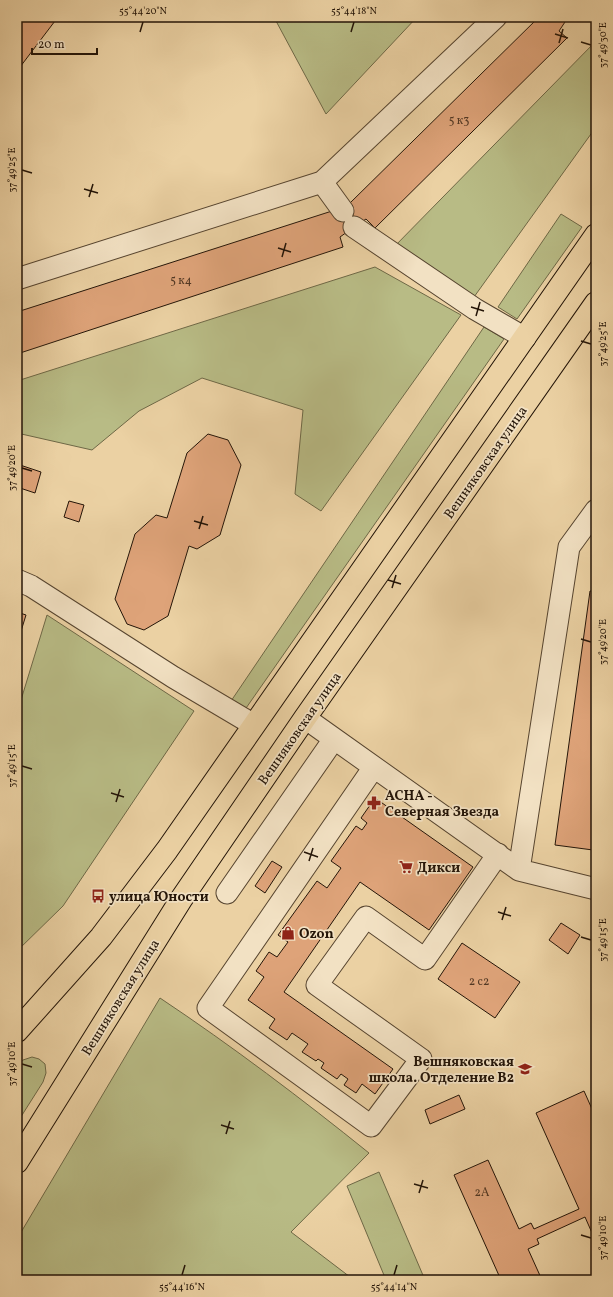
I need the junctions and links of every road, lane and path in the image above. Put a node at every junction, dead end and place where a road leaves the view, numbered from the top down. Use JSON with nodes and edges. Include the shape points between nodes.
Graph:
{"nodes":[{"id":1,"x":496,"y":17,"type":"edge"},
{"id":2,"x":322,"y":182,"type":"junction"},
{"id":3,"x":596,"y":236,"type":"edge"},
{"id":4,"x":17,"y":279,"type":"edge"},
{"id":5,"x":596,"y":303,"type":"edge"},
{"id":6,"x":524,"y":338,"type":"junction"},
{"id":7,"x":596,"y":510,"type":"edge"},
{"id":8,"x":17,"y":580,"type":"edge"},
{"id":9,"x":305,"y":718,"type":"junction"},
{"id":10,"x":254,"y":725,"type":"junction"},
{"id":11,"x":334,"y":739,"type":"junction"},
{"id":12,"x":374,"y":767,"type":"junction"},
{"id":13,"x":498,"y":854,"type":"junction"},
{"id":14,"x":519,"y":870,"type":"junction"},
{"id":15,"x":596,"y":889,"type":"edge"},
{"id":16,"x":227,"y":893,"type":"dead end"},
{"id":17,"x":17,"y":1031,"type":"edge"},
{"id":18,"x":17,"y":1162,"type":"edge"}],
"edges":[{"from":1,"to":2,"type":"lane"},
{"from":2,"to":4,"type":"lane"},
{"from":2,"to":6,"type":"lane","via":[[349,219],[475,309]]},
{"from":3,"to":6,"type":"main road"},
{"from":5,"to":9,"type":"main road","name":"Вешняковская улица"},
{"from":6,"to":10,"type":"main road"},
{"from":7,"to":14,"type":"lane","via":[[569,548]]},
{"from":8,"to":10,"type":"lane","via":[[31,586],[173,677]]},
{"from":9,"to":11,"type":"lane"},
{"from":9,"to":18,"type":"main road","name":"Вешняковская улица","via":[[182,898]]},
{"from":10,"to":17,"type":"main road","via":[[130,900],[76,967]]},
{"from":11,"to":12,"type":"lane"},
{"from":11,"to":16,"type":"lane"},
{"from":12,"to":13,"type":"lane"},
{"from":12,"to":13,"type":"lane","via":[[208,1008],[371,1126],[421,1058],[317,986],[366,917],[425,959]]},
{"from":13,"to":14,"type":"lane"},
{"from":14,"to":15,"type":"lane"}]}
